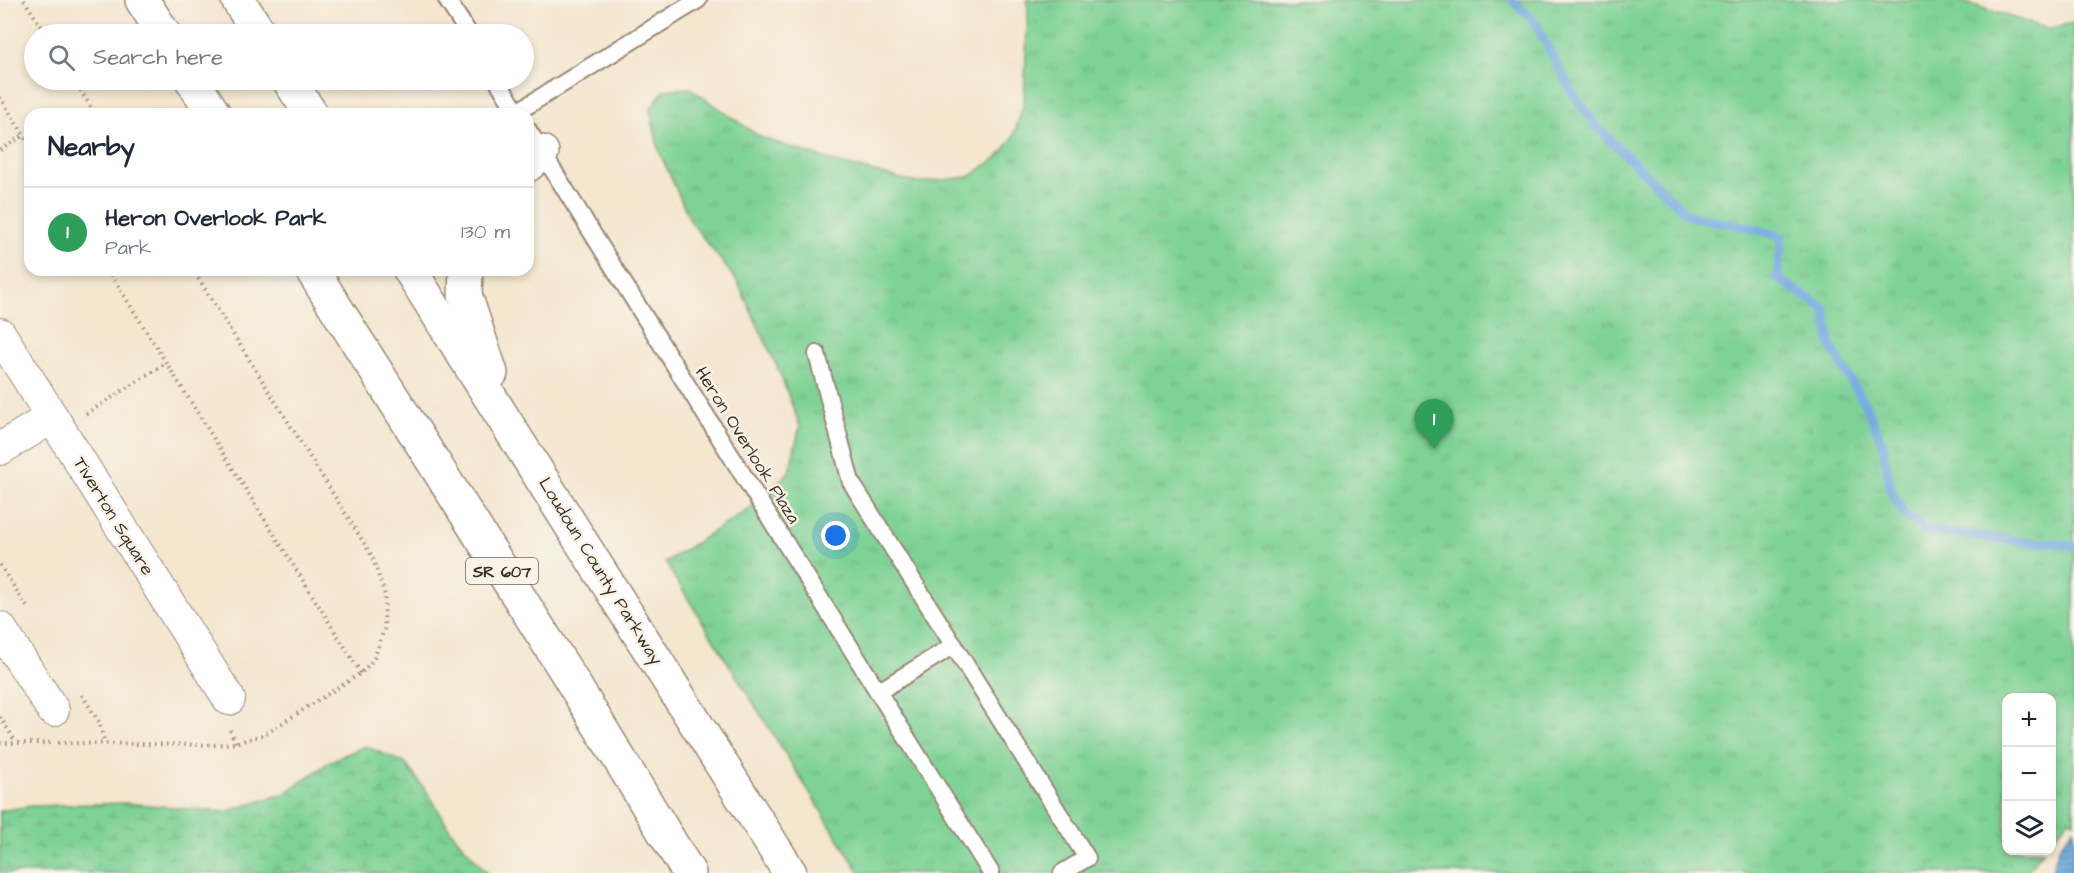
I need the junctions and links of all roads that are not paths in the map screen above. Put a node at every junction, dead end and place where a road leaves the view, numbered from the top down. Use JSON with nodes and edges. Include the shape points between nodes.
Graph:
{"nodes":[{"id":1,"x":142,"y":0,"type":"edge"},
{"id":2,"x":238,"y":0,"type":"edge"},
{"id":3,"x":447,"y":0,"type":"edge"},
{"id":4,"x":698,"y":0,"type":"edge"},
{"id":5,"x":158,"y":24,"type":"edge"},
{"id":6,"x":254,"y":24,"type":"edge"},
{"id":7,"x":463,"y":24,"type":"edge"},
{"id":8,"x":198,"y":90,"type":"edge"},
{"id":9,"x":295,"y":90,"type":"edge"},
{"id":10,"x":503,"y":90,"type":"edge"},
{"id":11,"x":210,"y":108,"type":"edge"},
{"id":12,"x":307,"y":108,"type":"edge"},
{"id":13,"x":515,"y":108,"type":"edge"},
{"id":14,"x":526,"y":108,"type":"edge"},
{"id":15,"x":534,"y":151,"type":"edge"},
{"id":16,"x":316,"y":276,"type":"edge"},
{"id":17,"x":414,"y":276,"type":"edge"},
{"id":18,"x":465,"y":276,"type":"edge"},
{"id":19,"x":0,"y":334,"type":"edge"},
{"id":20,"x":817,"y":354,"type":"dead end"},
{"id":21,"x":56,"y":423,"type":"junction"},
{"id":22,"x":508,"y":423,"type":"junction"},
{"id":23,"x":0,"y":449,"type":"edge"},
{"id":24,"x":0,"y":628,"type":"edge"},
{"id":25,"x":954,"y":645,"type":"junction"},
{"id":26,"x":878,"y":692,"type":"junction"},
{"id":27,"x":229,"y":699,"type":"dead end"},
{"id":28,"x":53,"y":710,"type":"dead end"},
{"id":29,"x":689,"y":873,"type":"edge"},
{"id":30,"x":790,"y":873,"type":"edge"},
{"id":31,"x":991,"y":873,"type":"edge"},
{"id":32,"x":1062,"y":873,"type":"edge"}],
"edges":[{"from":1,"to":5,"type":"main road"},
{"from":2,"to":6,"type":"main road"},
{"from":3,"to":7,"type":"lane"},
{"from":4,"to":14,"type":"lane"},
{"from":8,"to":11,"type":"main road"},
{"from":9,"to":12,"type":"main road"},
{"from":10,"to":13,"type":"lane"},
{"from":15,"to":26,"type":"lane","name":"Heron Overlook Plaza"},
{"from":16,"to":29,"type":"main road","number":"SR 607"},
{"from":17,"to":22,"type":"main road","name":"Loudoun County Parkway"},
{"from":18,"to":22,"type":"main road","via":[[465,295]]},
{"from":19,"to":21,"type":"street","name":"Tiverton Square"},
{"from":20,"to":25,"type":"lane","via":[[851,482]]},
{"from":21,"to":23,"type":"street"},
{"from":21,"to":27,"type":"street","name":"Tiverton Square"},
{"from":22,"to":30,"type":"main road","name":"Loudoun County Parkway"},
{"from":24,"to":28,"type":"street"},
{"from":25,"to":26,"type":"lane"},
{"from":25,"to":32,"type":"lane","via":[[1087,858]]},
{"from":26,"to":31,"type":"lane","name":"Heron Overlook Plaza"}]}
